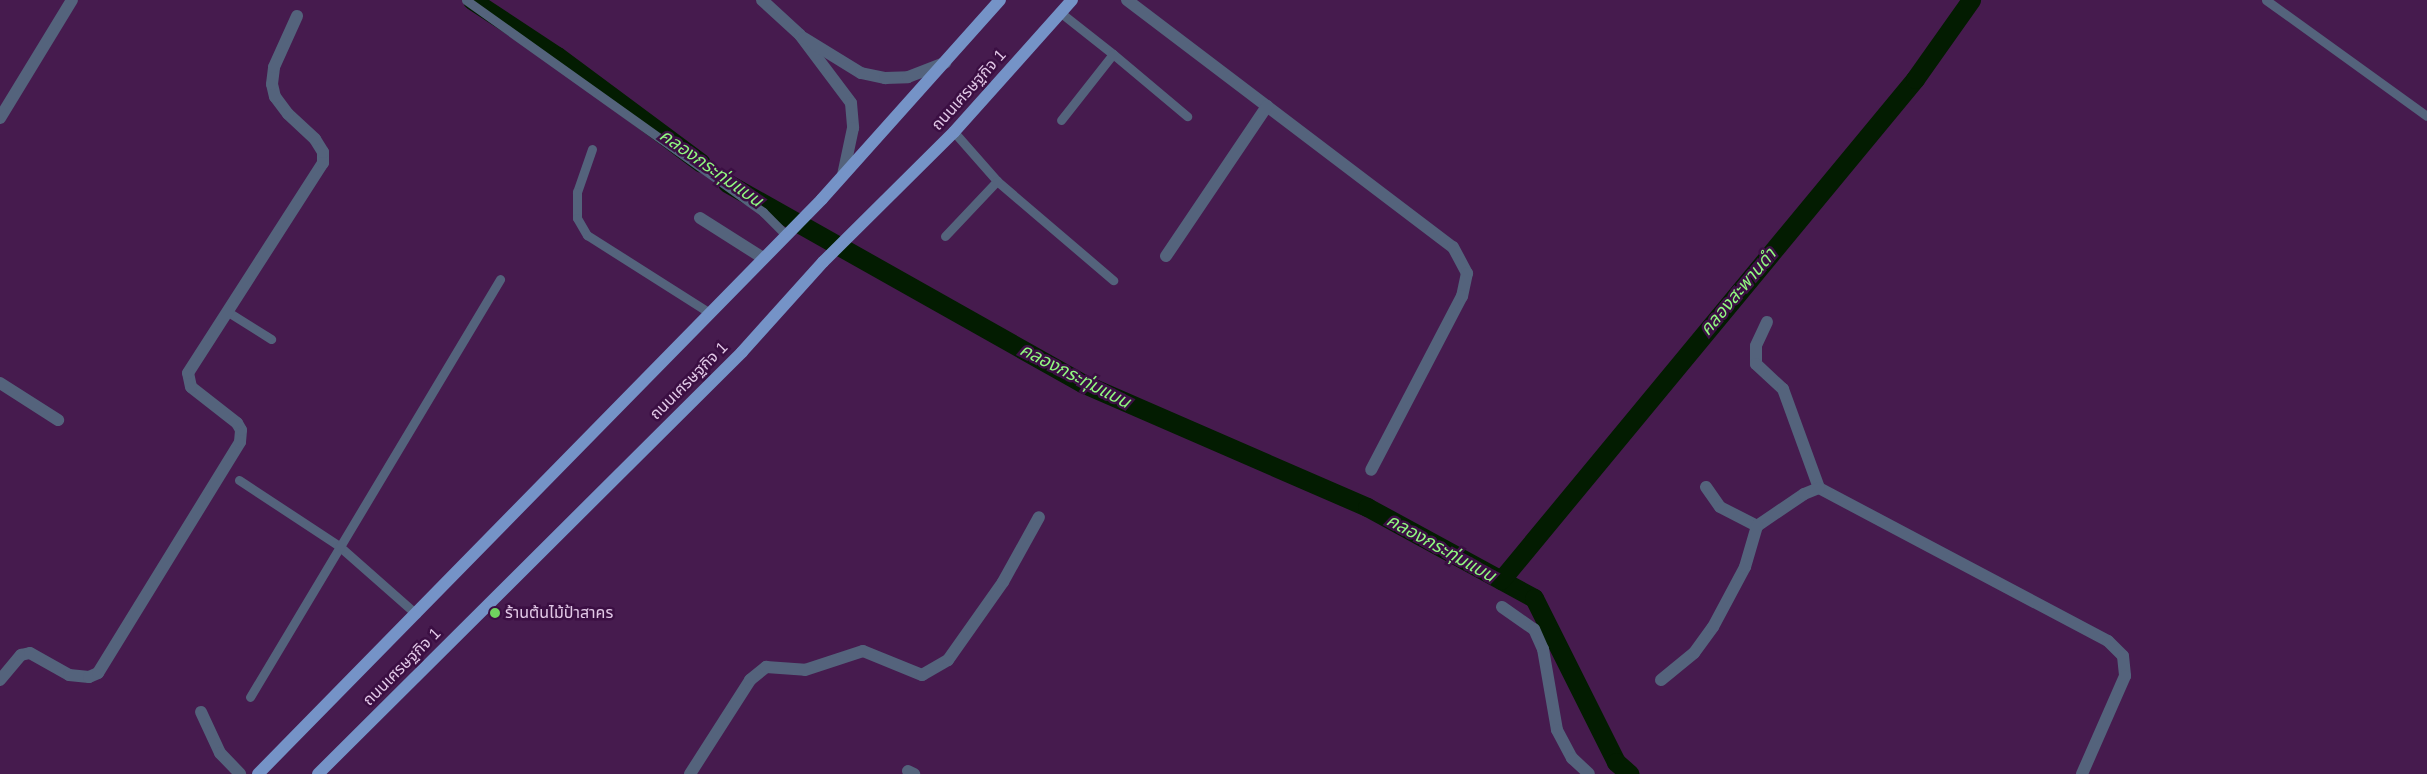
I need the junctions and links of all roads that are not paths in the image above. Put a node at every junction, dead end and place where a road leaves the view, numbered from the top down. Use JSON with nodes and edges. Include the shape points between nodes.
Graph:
{"nodes":[{"id":1,"x":72,"y":0,"type":"edge"},
{"id":2,"x":466,"y":0,"type":"edge"},
{"id":3,"x":762,"y":0,"type":"edge"},
{"id":4,"x":1000,"y":0,"type":"edge"},
{"id":5,"x":1072,"y":0,"type":"edge"},
{"id":6,"x":1127,"y":0,"type":"edge"},
{"id":7,"x":2266,"y":0,"type":"edge"},
{"id":8,"x":1061,"y":13,"type":"junction"},
{"id":9,"x":297,"y":16,"type":"dead end"},
{"id":10,"x":800,"y":35,"type":"junction"},
{"id":11,"x":1113,"y":54,"type":"junction"},
{"id":12,"x":945,"y":63,"type":"junction"},
{"id":13,"x":1267,"y":106,"type":"junction"},
{"id":14,"x":1187,"y":116,"type":"dead end"},
{"id":15,"x":2427,"y":116,"type":"edge"},
{"id":16,"x":0,"y":118,"type":"edge"},
{"id":17,"x":1061,"y":120,"type":"dead end"},
{"id":18,"x":954,"y":132,"type":"junction"},
{"id":19,"x":592,"y":149,"type":"dead end"},
{"id":20,"x":843,"y":174,"type":"junction"},
{"id":21,"x":997,"y":181,"type":"junction"},
{"id":22,"x":700,"y":218,"type":"dead end"},
{"id":23,"x":788,"y":232,"type":"junction"},
{"id":24,"x":945,"y":236,"type":"dead end"},
{"id":25,"x":1166,"y":256,"type":"dead end"},
{"id":26,"x":763,"y":258,"type":"junction"},
{"id":27,"x":500,"y":279,"type":"dead end"},
{"id":28,"x":1112,"y":280,"type":"dead end"},
{"id":29,"x":228,"y":312,"type":"junction"},
{"id":30,"x":710,"y":313,"type":"junction"},
{"id":31,"x":1767,"y":322,"type":"dead end"},
{"id":32,"x":271,"y":339,"type":"dead end"},
{"id":33,"x":0,"y":383,"type":"edge"},
{"id":34,"x":58,"y":420,"type":"dead end"},
{"id":35,"x":1370,"y":470,"type":"dead end"},
{"id":36,"x":239,"y":480,"type":"dead end"},
{"id":37,"x":1706,"y":487,"type":"dead end"},
{"id":38,"x":1819,"y":488,"type":"junction"},
{"id":39,"x":1039,"y":517,"type":"dead end"},
{"id":40,"x":1757,"y":526,"type":"junction"},
{"id":41,"x":339,"y":546,"type":"junction"},
{"id":42,"x":1502,"y":607,"type":"dead end"},
{"id":43,"x":416,"y":614,"type":"junction"},
{"id":44,"x":0,"y":680,"type":"edge"},
{"id":45,"x":1661,"y":680,"type":"dead end"},
{"id":46,"x":250,"y":697,"type":"dead end"},
{"id":47,"x":201,"y":712,"type":"dead end"},
{"id":48,"x":240,"y":774,"type":"edge"},
{"id":49,"x":258,"y":774,"type":"edge"},
{"id":50,"x":318,"y":774,"type":"edge"},
{"id":51,"x":690,"y":774,"type":"edge"},
{"id":52,"x":1589,"y":774,"type":"edge"},
{"id":53,"x":2082,"y":774,"type":"edge"}],
"edges":[{"from":1,"to":16,"type":"street"},
{"from":2,"to":23,"type":"lane"},
{"from":3,"to":10,"type":"street"},
{"from":4,"to":12,"type":"main road","name":"ถนนเศรษฐกิจ 1"},
{"from":5,"to":8,"type":"main road","name":"ถนนเศรษฐกิจ 1"},
{"from":6,"to":13,"type":"street"},
{"from":7,"to":15,"type":"lane"},
{"from":8,"to":11,"type":"lane"},
{"from":8,"to":18,"type":"main road","name":"ถนนเศรษฐกิจ 1"},
{"from":9,"to":29,"type":"street","via":[[274,67],[272,84],[275,97],[288,114],[315,139],[323,152],[323,162]]},
{"from":10,"to":12,"type":"street","via":[[861,73],[885,78],[908,77]]},
{"from":10,"to":20,"type":"street","via":[[851,103],[853,128]]},
{"from":11,"to":14,"type":"lane"},
{"from":11,"to":17,"type":"lane"},
{"from":12,"to":20,"type":"main road","name":"ถนนเศรษฐกิจ 1"},
{"from":13,"to":25,"type":"street"},
{"from":13,"to":35,"type":"street","via":[[1453,247],[1467,273],[1462,296]]},
{"from":18,"to":21,"type":"lane"},
{"from":18,"to":50,"type":"main road","name":"ถนนเศรษฐกิจ 1","via":[[823,262],[736,358]]},
{"from":19,"to":30,"type":"lane","via":[[577,192],[577,218],[587,235]]},
{"from":20,"to":23,"type":"main road","name":"ถนนเศรษฐกิจ 1"},
{"from":21,"to":24,"type":"lane"},
{"from":21,"to":28,"type":"lane"},
{"from":22,"to":26,"type":"street"},
{"from":23,"to":26,"type":"main road","name":"ถนนเศรษฐกิจ 1"},
{"from":26,"to":30,"type":"main road","name":"ถนนเศรษฐกิจ 1"},
{"from":27,"to":41,"type":"lane"},
{"from":29,"to":32,"type":"lane"},
{"from":29,"to":44,"type":"street","via":[[194,363],[187,380],[191,387],[237,423],[241,430],[240,442],[107,664],[98,673],[79,677],[30,653],[21,655]]},
{"from":30,"to":43,"type":"main road","name":"ถนนเศรษฐกิจ 1"},
{"from":31,"to":38,"type":"street","via":[[1756,346],[1756,364],[1783,389]]},
{"from":33,"to":34,"type":"street"},
{"from":36,"to":41,"type":"lane"},
{"from":37,"to":40,"type":"street","via":[[1720,507]]},
{"from":38,"to":40,"type":"street","via":[[1804,494]]},
{"from":38,"to":53,"type":"street","via":[[2108,642],[2123,656],[2125,676]]},
{"from":39,"to":51,"type":"street","via":[[1003,582],[948,660],[922,675],[863,651],[805,670],[766,667],[750,680]]},
{"from":40,"to":45,"type":"street","via":[[1745,567],[1713,626],[1694,653]]},
{"from":41,"to":43,"type":"lane"},
{"from":41,"to":46,"type":"lane","via":[[296,625]]},
{"from":42,"to":52,"type":"street","via":[[1534,629],[1543,649],[1557,730],[1572,758]]},
{"from":43,"to":49,"type":"main road","name":"ถนนเศรษฐกิจ 1"},
{"from":47,"to":48,"type":"street","via":[[220,752]]}]}
